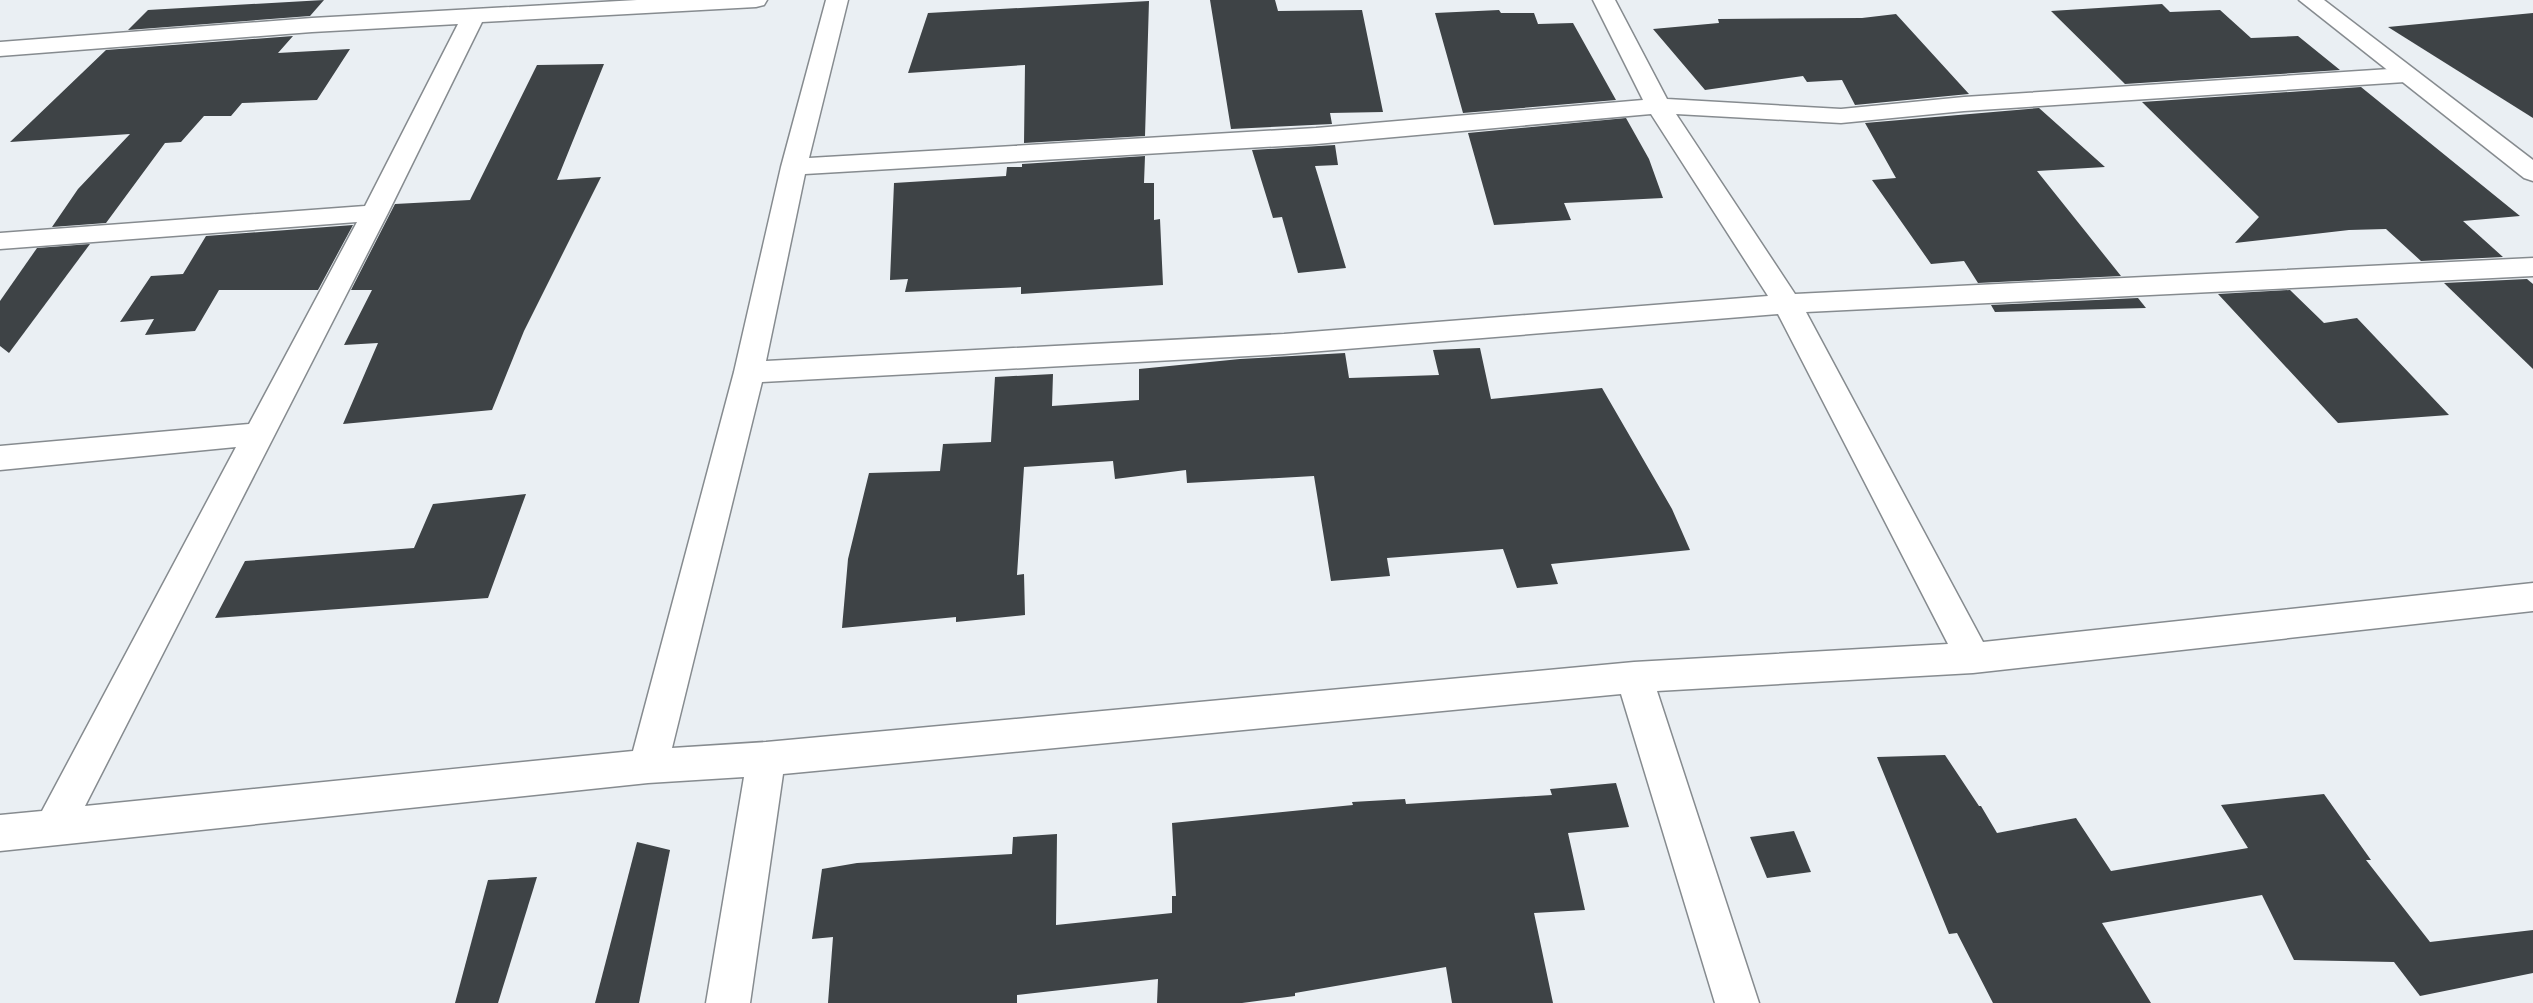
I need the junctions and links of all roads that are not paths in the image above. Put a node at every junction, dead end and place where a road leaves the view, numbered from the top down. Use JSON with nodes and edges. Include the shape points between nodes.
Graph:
{"nodes":[{"id":1,"x":328,"y":0,"type":"edge"},
{"id":2,"x":756,"y":0,"type":"edge"},
{"id":3,"x":837,"y":0,"type":"edge"},
{"id":4,"x":1604,"y":0,"type":"edge"},
{"id":5,"x":2310,"y":0,"type":"edge"},
{"id":6,"x":533,"y":7,"type":"edge"},
{"id":7,"x":473,"y":17,"type":"junction"},
{"id":8,"x":312,"y":25,"type":"junction"},
{"id":9,"x":0,"y":49,"type":"edge"},
{"id":10,"x":2405,"y":75,"type":"junction"},
{"id":11,"x":1658,"y":105,"type":"junction"},
{"id":12,"x":2529,"y":166,"type":"edge"},
{"id":13,"x":794,"y":167,"type":"junction"},
{"id":14,"x":375,"y":213,"type":"junction"},
{"id":15,"x":0,"y":241,"type":"edge"},
{"id":16,"x":2533,"y":267,"type":"edge"},
{"id":17,"x":1787,"y":304,"type":"junction"},
{"id":18,"x":749,"y":372,"type":"junction"},
{"id":19,"x":260,"y":434,"type":"junction"},
{"id":20,"x":0,"y":458,"type":"edge"},
{"id":21,"x":2533,"y":597,"type":"edge"},
{"id":22,"x":1973,"y":658,"type":"junction"},
{"id":23,"x":1634,"y":677,"type":"junction"},
{"id":24,"x":766,"y":759,"type":"junction"},
{"id":25,"x":648,"y":766,"type":"junction"},
{"id":26,"x":54,"y":827,"type":"junction"},
{"id":27,"x":0,"y":833,"type":"edge"},
{"id":28,"x":728,"y":1003,"type":"edge"},
{"id":29,"x":1737,"y":1003,"type":"edge"}],
"edges":[{"from":1,"to":8,"type":"street"},
{"from":2,"to":6,"type":"street"},
{"from":3,"to":13,"type":"street"},
{"from":4,"to":11,"type":"street"},
{"from":5,"to":10,"type":"street"},
{"from":6,"to":7,"type":"street"},
{"from":7,"to":8,"type":"street"},
{"from":7,"to":14,"type":"street"},
{"from":8,"to":9,"type":"street"},
{"from":10,"to":11,"type":"street","via":[[1976,103],[1841,116]]},
{"from":10,"to":12,"type":"street"},
{"from":11,"to":13,"type":"street","via":[[1316,136]]},
{"from":11,"to":17,"type":"street"},
{"from":13,"to":18,"type":"street"},
{"from":14,"to":15,"type":"street"},
{"from":14,"to":19,"type":"street"},
{"from":16,"to":17,"type":"street"},
{"from":17,"to":18,"type":"street","via":[[1284,344]]},
{"from":17,"to":22,"type":"street"},
{"from":18,"to":25,"type":"street"},
{"from":19,"to":20,"type":"street"},
{"from":19,"to":26,"type":"street"},
{"from":21,"to":22,"type":"street"},
{"from":22,"to":23,"type":"street"},
{"from":23,"to":24,"type":"street"},
{"from":23,"to":29,"type":"street"},
{"from":24,"to":25,"type":"street"},
{"from":24,"to":28,"type":"street"},
{"from":25,"to":26,"type":"street"},
{"from":26,"to":27,"type":"street"}]}
